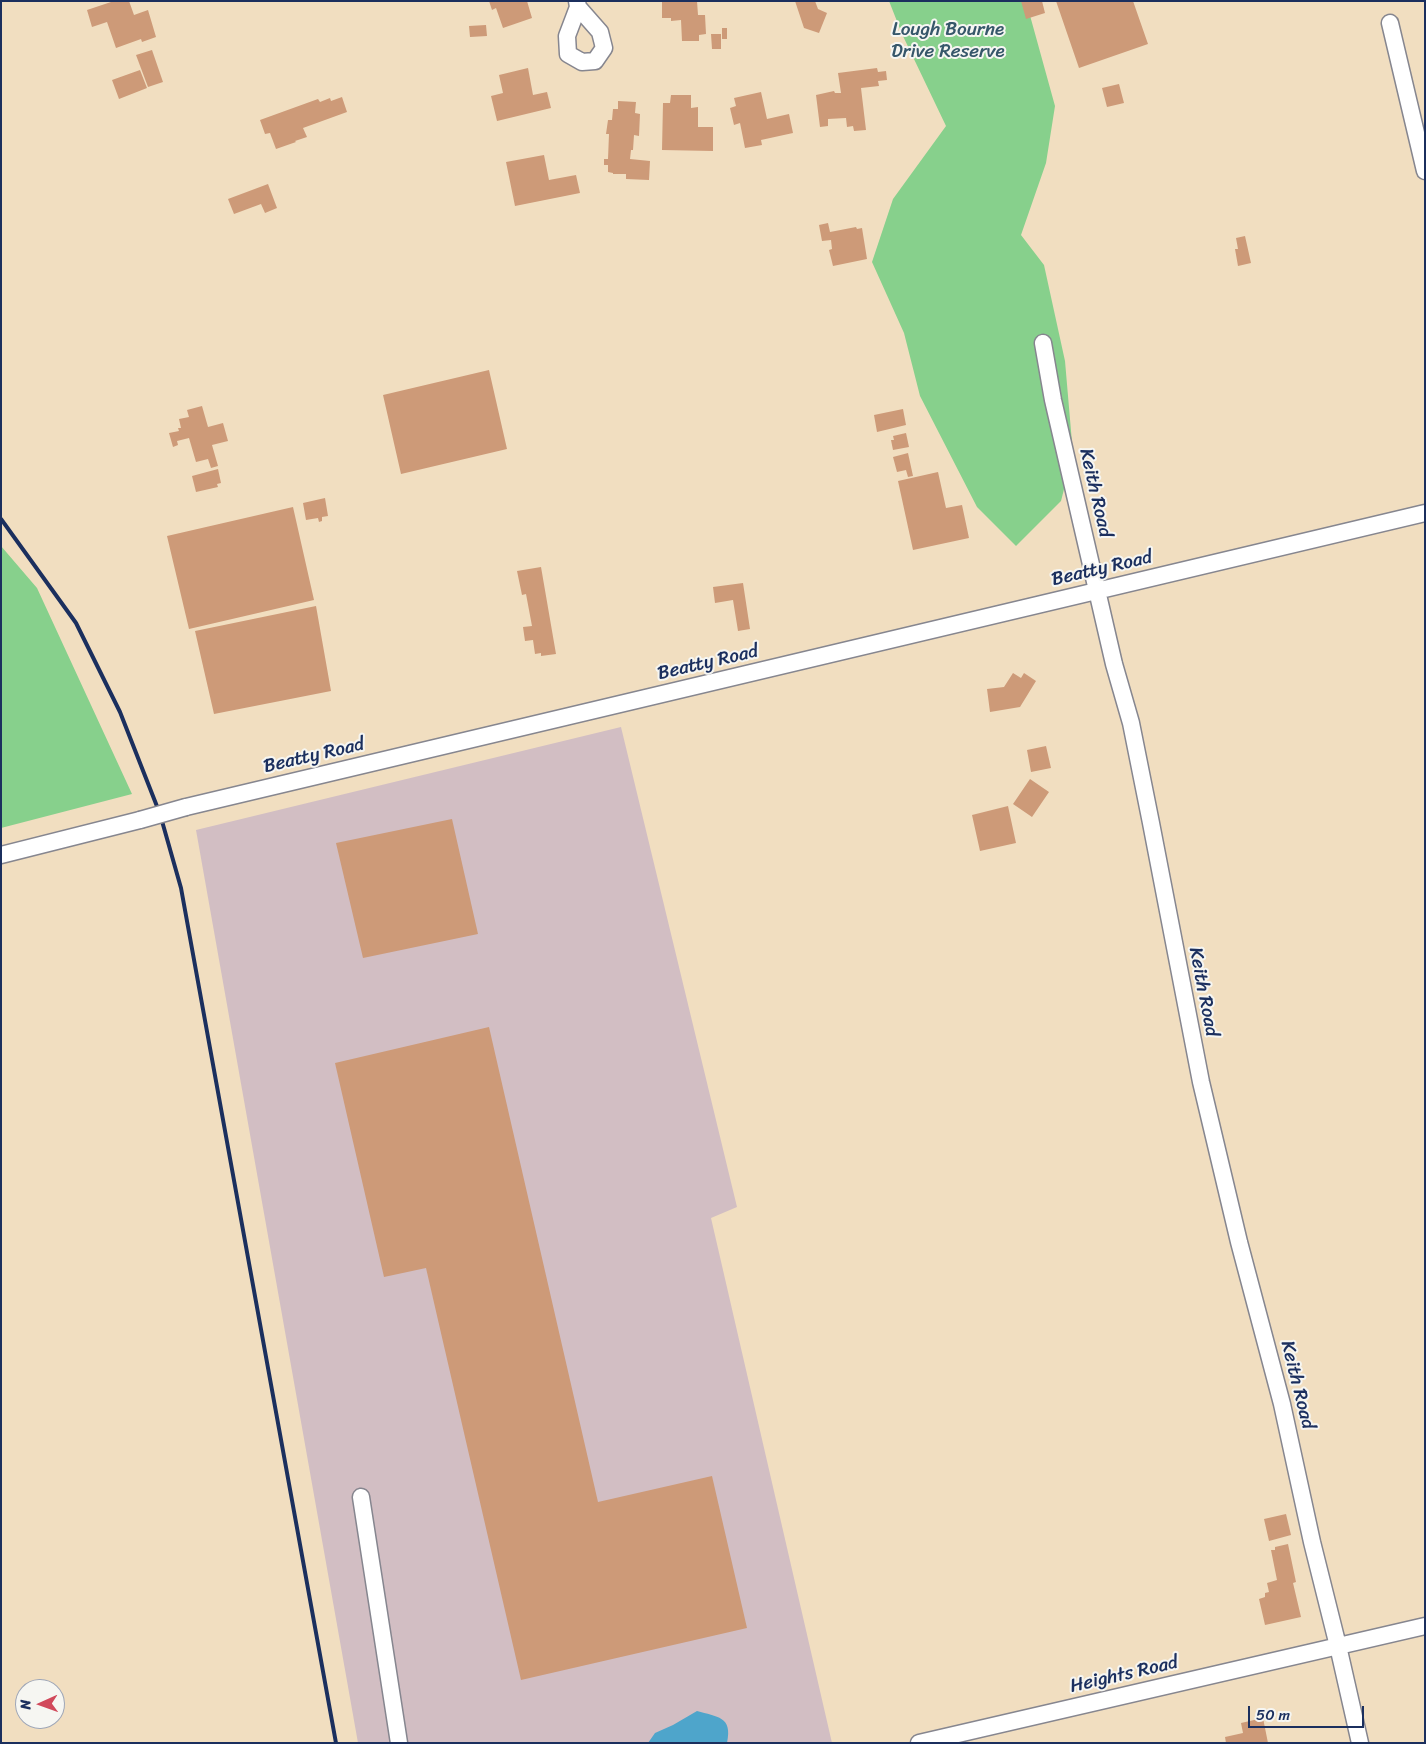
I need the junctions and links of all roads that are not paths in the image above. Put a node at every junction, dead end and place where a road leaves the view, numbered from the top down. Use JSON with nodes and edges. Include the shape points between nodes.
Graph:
{"nodes":[{"id":1,"x":1390,"y":23,"type":"dead end"},
{"id":2,"x":1425,"y":171,"type":"edge"},
{"id":3,"x":1043,"y":343,"type":"dead end"},
{"id":4,"x":1425,"y":512,"type":"edge"},
{"id":5,"x":1097,"y":590,"type":"junction"},
{"id":6,"x":1,"y":855,"type":"edge"},
{"id":7,"x":360,"y":1496,"type":"dead end"},
{"id":8,"x":1425,"y":1626,"type":"edge"},
{"id":9,"x":1338,"y":1646,"type":"junction"},
{"id":10,"x":399,"y":1743,"type":"edge"},
{"id":11,"x":919,"y":1743,"type":"edge"},
{"id":12,"x":1360,"y":1743,"type":"edge"}],
"edges":[{"from":1,"to":2,"type":"street"},
{"from":3,"to":5,"type":"street","name":"Keith Road"},
{"from":4,"to":5,"type":"street","name":"Beatty Road"},
{"from":5,"to":6,"type":"street","name":"Beatty Road","bridge":true,"via":[[186,807]]},
{"from":5,"to":9,"type":"street","name":"Keith Road","via":[[1148,805],[1200,1082],[1282,1404]]},
{"from":7,"to":10,"type":"street"},
{"from":8,"to":9,"type":"street","name":"Heights Road"},
{"from":9,"to":11,"type":"street","name":"Heights Road"},
{"from":9,"to":12,"type":"street","name":"Keith Road"}]}
